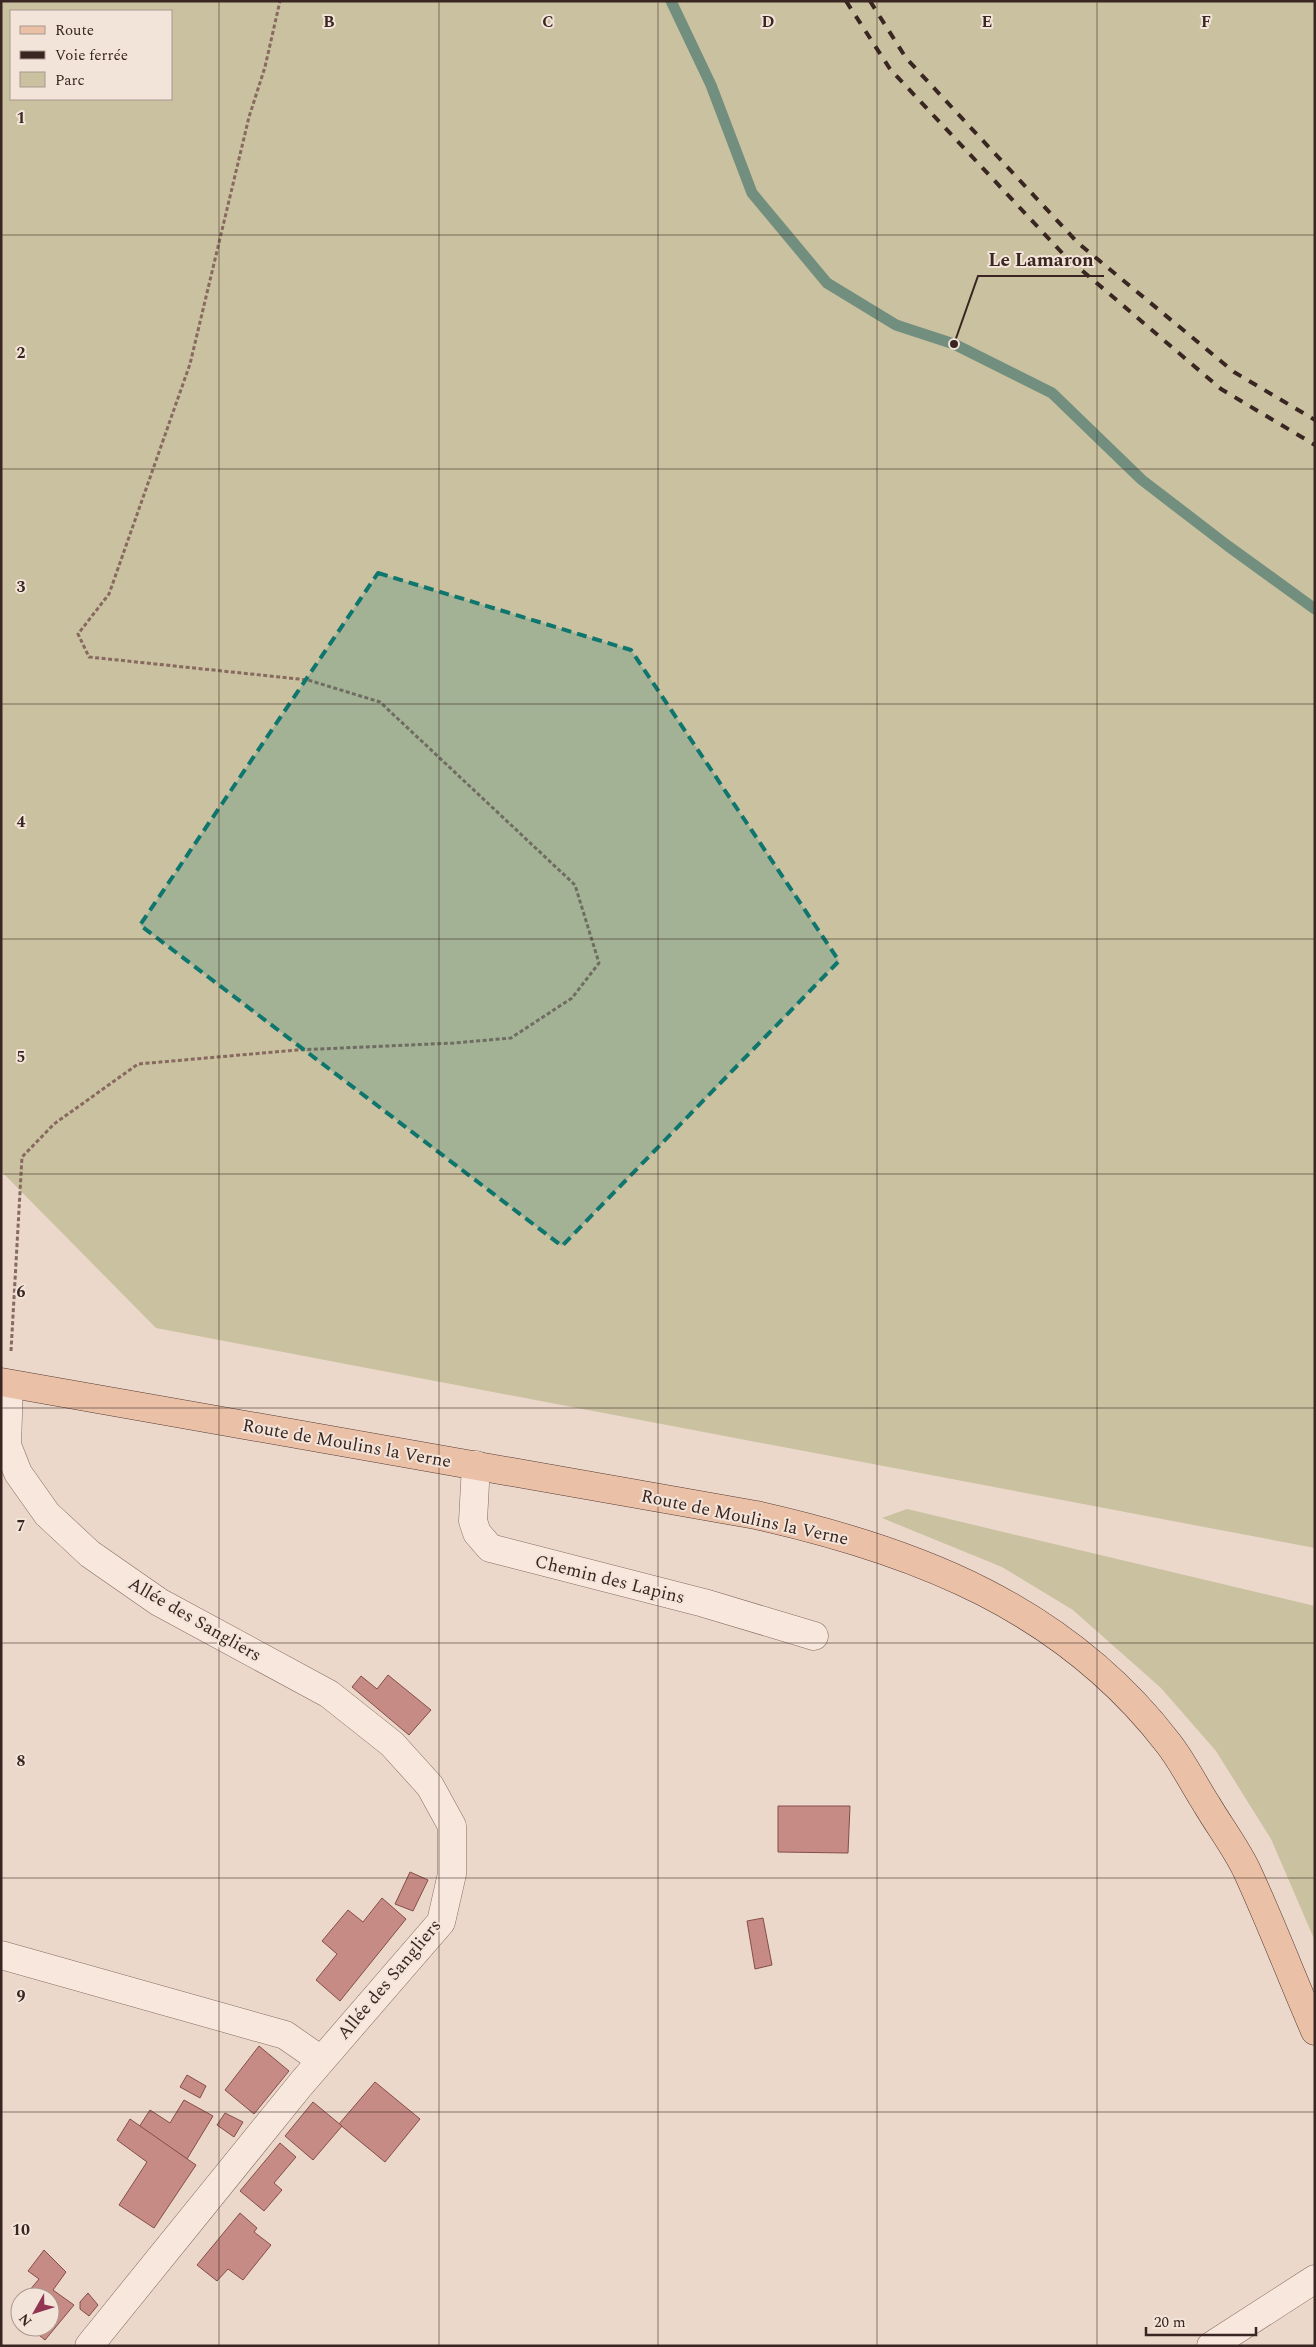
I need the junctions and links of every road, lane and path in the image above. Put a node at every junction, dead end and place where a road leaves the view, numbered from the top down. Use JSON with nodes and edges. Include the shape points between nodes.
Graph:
{"nodes":[{"id":1,"x":280,"y":1,"type":"edge"},
{"id":2,"x":5,"y":1383,"type":"edge"},
{"id":3,"x":476,"y":1465,"type":"junction"},
{"id":4,"x":814,"y":1636,"type":"dead end"},
{"id":5,"x":1,"y":1955,"type":"edge"},
{"id":6,"x":1315,"y":2031,"type":"edge"},
{"id":7,"x":321,"y":2060,"type":"junction"},
{"id":8,"x":1315,"y":2279,"type":"edge"},
{"id":9,"x":89,"y":2346,"type":"edge"},
{"id":10,"x":1211,"y":2346,"type":"edge"}],
"edges":[{"from":1,"to":2,"type":"path","via":[[190,364],[109,594],[78,634],[89,657],[308,680],[380,702],[575,885],[599,963],[572,998],[511,1038],[298,1050],[138,1064],[54,1124],[22,1157]]},
{"from":2,"to":3,"type":"main road","name":"Route de Moulins la Verne"},
{"from":2,"to":7,"type":"street","name":"Allée des Sangliers","via":[[7,1445],[18,1473],[47,1514],[90,1554],[159,1602],[336,1700],[392,1744],[430,1786],[452,1826],[452,1874],[441,1922]]},
{"from":3,"to":4,"type":"street","name":"Chemin des Lapins","via":[[473,1521],[477,1533],[490,1548]]},
{"from":3,"to":6,"type":"main road","name":"Route de Moulins la Verne","via":[[807,1526],[898,1553],[972,1585],[1043,1626],[1113,1683],[1169,1744],[1246,1869]]},
{"from":5,"to":7,"type":"street","via":[[285,2035]]},
{"from":7,"to":9,"type":"street","name":"Allée des Sangliers"},
{"from":8,"to":10,"type":"street"}]}
